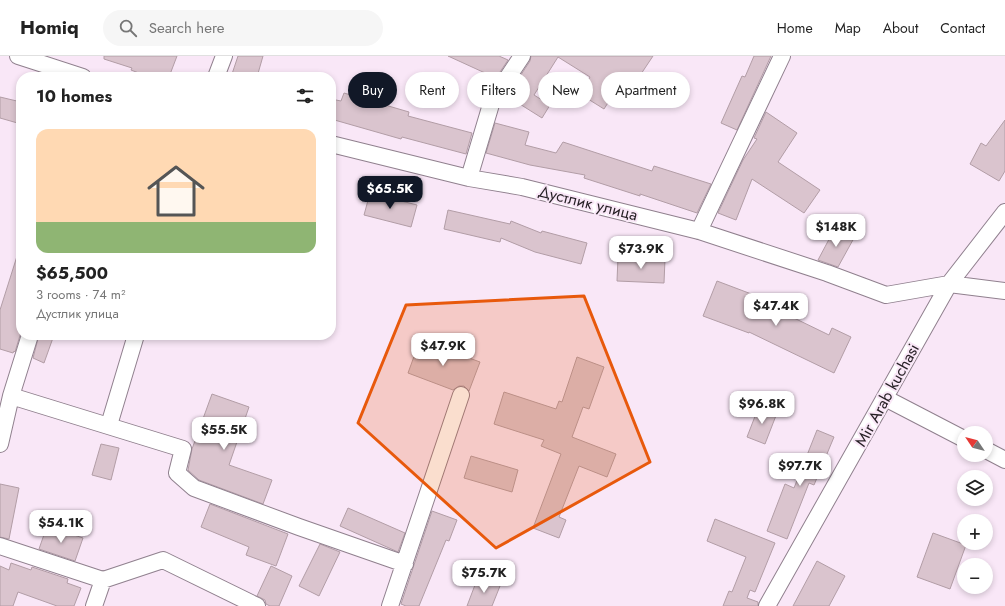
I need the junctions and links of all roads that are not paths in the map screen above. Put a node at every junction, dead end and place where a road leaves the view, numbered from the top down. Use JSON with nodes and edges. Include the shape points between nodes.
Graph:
{"nodes":[{"id":1,"x":18,"y":56,"type":"edge"},
{"id":2,"x":224,"y":56,"type":"edge"},
{"id":3,"x":522,"y":56,"type":"edge"},
{"id":4,"x":782,"y":56,"type":"edge"},
{"id":5,"x":68,"y":72,"type":"edge"},
{"id":6,"x":218,"y":72,"type":"edge"},
{"id":7,"x":336,"y":145,"type":"edge"},
{"id":8,"x":469,"y":178,"type":"junction"},
{"id":9,"x":1005,"y":212,"type":"edge"},
{"id":10,"x":699,"y":231,"type":"junction"},
{"id":11,"x":949,"y":284,"type":"junction"},
{"id":12,"x":1005,"y":291,"type":"edge"},
{"id":13,"x":28,"y":340,"type":"edge"},
{"id":14,"x":134,"y":340,"type":"edge"},
{"id":15,"x":461,"y":395,"type":"dead end"},
{"id":16,"x":885,"y":398,"type":"junction"},
{"id":17,"x":6,"y":404,"type":"edge"},
{"id":18,"x":109,"y":425,"type":"junction"},
{"id":19,"x":957,"y":435,"type":"edge"},
{"id":20,"x":0,"y":444,"type":"edge"},
{"id":21,"x":993,"y":454,"type":"edge"},
{"id":22,"x":1005,"y":460,"type":"edge"},
{"id":23,"x":0,"y":546,"type":"edge"},
{"id":24,"x":405,"y":564,"type":"junction"},
{"id":25,"x":103,"y":580,"type":"junction"},
{"id":26,"x":94,"y":606,"type":"edge"},
{"id":27,"x":257,"y":606,"type":"edge"},
{"id":28,"x":390,"y":606,"type":"edge"},
{"id":29,"x":767,"y":606,"type":"edge"}],
"edges":[{"from":1,"to":5,"type":"street"},
{"from":2,"to":6,"type":"street"},
{"from":3,"to":8,"type":"street","via":[[492,101]]},
{"from":4,"to":10,"type":"street"},
{"from":7,"to":8,"type":"street","name":"Дустлик улица"},
{"from":8,"to":10,"type":"street","name":"Дустлик улица","via":[[522,187]]},
{"from":9,"to":11,"type":"street","name":"Mir Arab kuchasi"},
{"from":10,"to":11,"type":"street","name":"Дустлик улица","via":[[827,272],[886,295]]},
{"from":11,"to":12,"type":"street","name":"Дустлик улица"},
{"from":11,"to":16,"type":"street","name":"Mir Arab kuchasi"},
{"from":13,"to":17,"type":"street"},
{"from":14,"to":18,"type":"street"},
{"from":15,"to":24,"type":"street"},
{"from":16,"to":19,"type":"street"},
{"from":16,"to":29,"type":"street","name":"Mir Arab kuchasi"},
{"from":17,"to":18,"type":"street"},
{"from":17,"to":20,"type":"street"},
{"from":18,"to":24,"type":"street","via":[[183,449],[177,473],[194,488]]},
{"from":21,"to":22,"type":"street"},
{"from":23,"to":25,"type":"street"},
{"from":24,"to":28,"type":"street"},
{"from":25,"to":26,"type":"street"},
{"from":25,"to":27,"type":"street","via":[[164,560]]}]}
